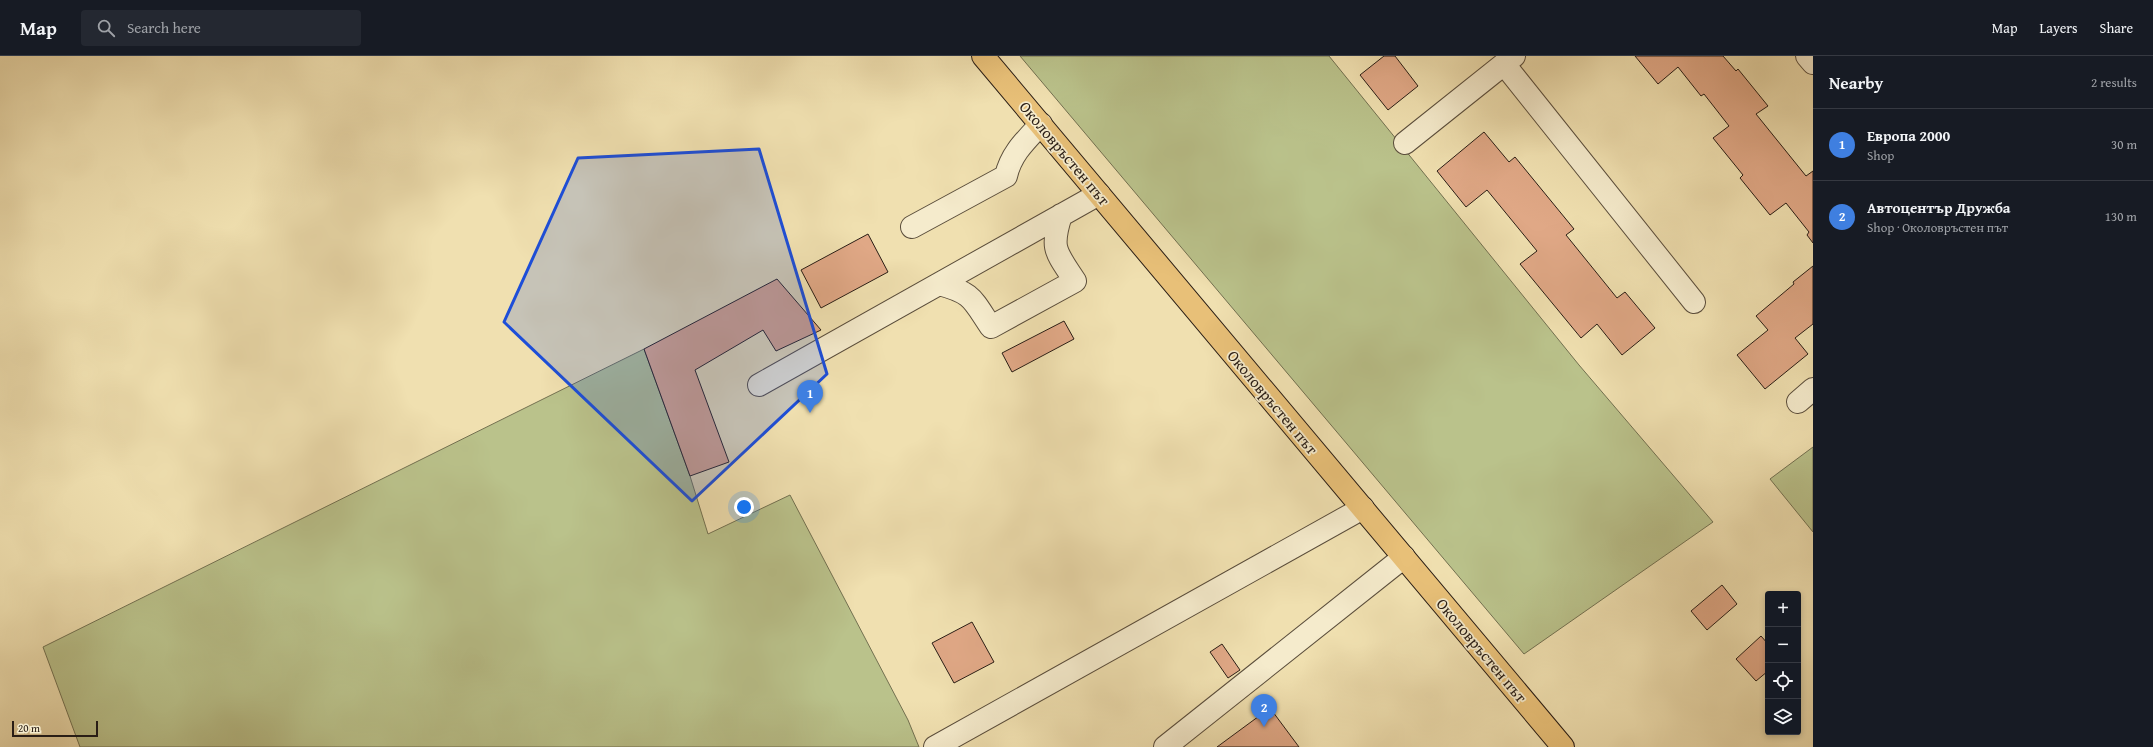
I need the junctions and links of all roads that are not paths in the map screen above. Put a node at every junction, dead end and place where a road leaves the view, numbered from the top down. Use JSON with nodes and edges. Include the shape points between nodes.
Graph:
{"nodes":[{"id":1,"x":984,"y":56,"type":"edge"},
{"id":2,"x":1807,"y":56,"type":"edge"},
{"id":3,"x":1509,"y":60,"type":"edge"},
{"id":4,"x":1813,"y":63,"type":"edge"},
{"id":5,"x":1041,"y":124,"type":"junction"},
{"id":6,"x":1405,"y":143,"type":"dead end"},
{"id":7,"x":1099,"y":194,"type":"junction"},
{"id":8,"x":1061,"y":215,"type":"junction"},
{"id":9,"x":912,"y":227,"type":"dead end"},
{"id":10,"x":939,"y":284,"type":"junction"},
{"id":11,"x":1694,"y":302,"type":"dead end"},
{"id":12,"x":759,"y":385,"type":"dead end"},
{"id":13,"x":1363,"y":508,"type":"junction"},
{"id":14,"x":1404,"y":558,"type":"junction"},
{"id":15,"x":935,"y":747,"type":"edge"},
{"id":16,"x":1166,"y":747,"type":"edge"},
{"id":17,"x":1563,"y":747,"type":"edge"}],
"edges":[{"from":1,"to":5,"type":"main road","name":"Околовръстен път"},
{"from":2,"to":4,"type":"lane"},
{"from":3,"to":6,"type":"lane"},
{"from":3,"to":11,"type":"lane"},
{"from":5,"to":7,"type":"main road","name":"Околовръстен път"},
{"from":5,"to":9,"type":"lane","via":[[1016,151],[1009,162],[1006,176]]},
{"from":7,"to":8,"type":"lane"},
{"from":7,"to":13,"type":"main road","name":"Околовръстен път"},
{"from":8,"to":10,"type":"lane"},
{"from":8,"to":10,"type":"lane","via":[[1056,232],[1055,250],[1075,281],[991,327],[969,295],[959,289]]},
{"from":10,"to":12,"type":"lane"},
{"from":13,"to":14,"type":"main road","name":"Околовръстен път"},
{"from":13,"to":15,"type":"lane"},
{"from":14,"to":16,"type":"lane"},
{"from":14,"to":17,"type":"main road","name":"Околовръстен път"}]}
